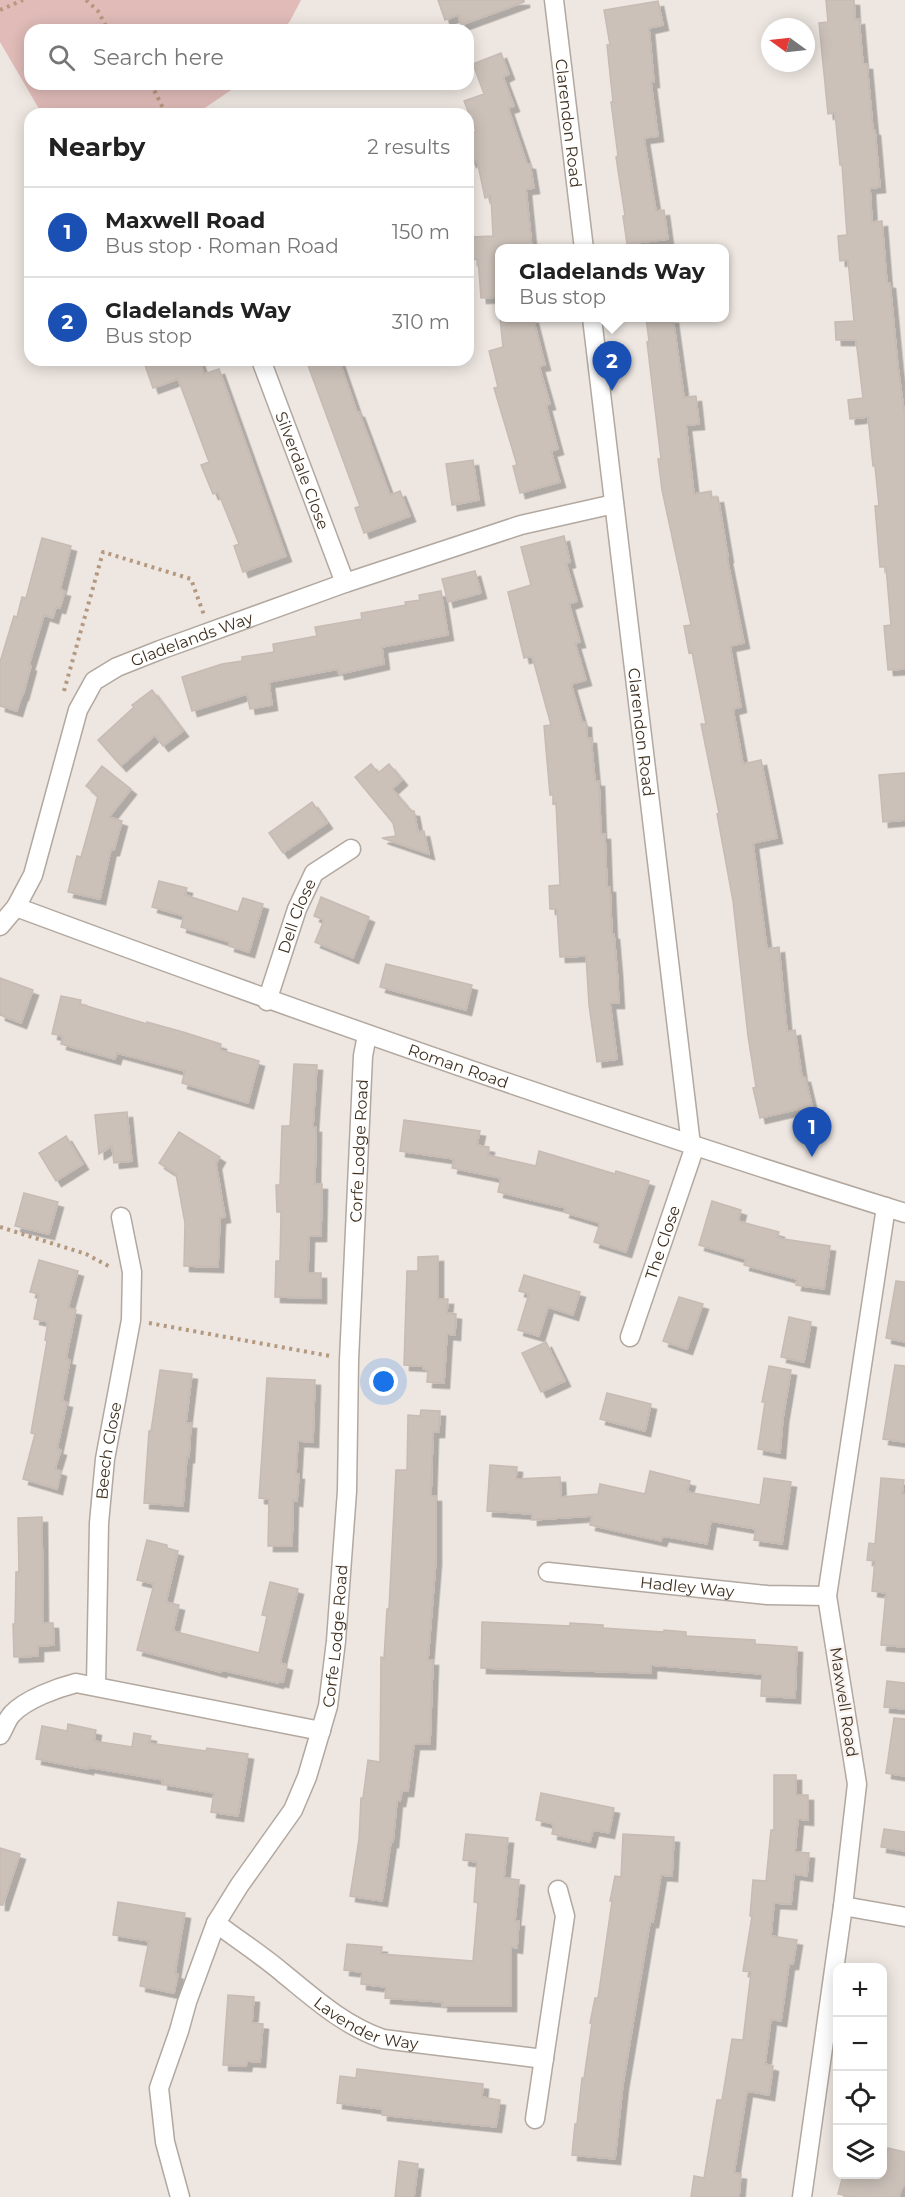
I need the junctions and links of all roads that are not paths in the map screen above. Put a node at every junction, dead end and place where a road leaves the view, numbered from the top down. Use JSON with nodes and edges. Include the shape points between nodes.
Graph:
{"nodes":[{"id":1,"x":554,"y":0,"type":"edge"},
{"id":2,"x":583,"y":244,"type":"edge"},
{"id":3,"x":592,"y":322,"type":"edge"},
{"id":4,"x":263,"y":366,"type":"edge"},
{"id":5,"x":614,"y":504,"type":"junction"},
{"id":6,"x":345,"y":583,"type":"junction"},
{"id":7,"x":351,"y":849,"type":"dead end"},
{"id":8,"x":16,"y":907,"type":"junction"},
{"id":9,"x":0,"y":926,"type":"edge"},
{"id":10,"x":267,"y":1001,"type":"junction"},
{"id":11,"x":367,"y":1035,"type":"junction"},
{"id":12,"x":693,"y":1146,"type":"junction"},
{"id":13,"x":886,"y":1207,"type":"junction"},
{"id":14,"x":905,"y":1213,"type":"edge"},
{"id":15,"x":121,"y":1217,"type":"dead end"},
{"id":16,"x":630,"y":1337,"type":"dead end"},
{"id":17,"x":548,"y":1572,"type":"dead end"},
{"id":18,"x":827,"y":1596,"type":"junction"},
{"id":19,"x":96,"y":1686,"type":"junction"},
{"id":20,"x":6,"y":1709,"type":"edge"},
{"id":21,"x":321,"y":1731,"type":"junction"},
{"id":22,"x":0,"y":1735,"type":"edge"},
{"id":23,"x":558,"y":1890,"type":"dead end"},
{"id":24,"x":843,"y":1906,"type":"junction"},
{"id":25,"x":905,"y":1917,"type":"edge"},
{"id":26,"x":216,"y":1923,"type":"junction"},
{"id":27,"x":544,"y":2059,"type":"junction"},
{"id":28,"x":535,"y":2119,"type":"dead end"},
{"id":29,"x":180,"y":2197,"type":"edge"},
{"id":30,"x":802,"y":2197,"type":"edge"}],
"edges":[{"from":1,"to":2,"type":"street","name":"Clarendon Road"},
{"from":3,"to":5,"type":"street","name":"Clarendon Road"},
{"from":4,"to":6,"type":"street","name":"Silverdale Close"},
{"from":5,"to":6,"type":"street","name":"Gladelands Way","via":[[521,525]]},
{"from":5,"to":12,"type":"street","name":"Clarendon Road"},
{"from":6,"to":8,"type":"street","name":"Gladelands Way","via":[[210,632],[94,681],[78,710],[33,875]]},
{"from":7,"to":10,"type":"street","name":"Dell Close","via":[[314,873],[297,909]]},
{"from":8,"to":9,"type":"street","name":"Gladelands Way"},
{"from":8,"to":10,"type":"street","name":"Roman Road"},
{"from":10,"to":11,"type":"street","name":"Roman Road"},
{"from":11,"to":12,"type":"street","name":"Roman Road"},
{"from":11,"to":21,"type":"street","name":"Corfe Lodge Road","via":[[349,1360],[347,1491],[337,1629],[328,1706]]},
{"from":12,"to":13,"type":"street","name":"Roman Road"},
{"from":12,"to":16,"type":"street","name":"The Close"},
{"from":13,"to":14,"type":"street","name":"Roman Road"},
{"from":13,"to":18,"type":"street","name":"Maxwell Road"},
{"from":15,"to":19,"type":"street","name":"Beech Close","via":[[131,1278],[131,1320],[105,1459],[99,1523]]},
{"from":17,"to":18,"type":"street","name":"Hadley Way","via":[[767,1595]]},
{"from":18,"to":24,"type":"street","name":"Maxwell Road","via":[[857,1784]]},
{"from":19,"to":20,"type":"street","via":[[76,1683]]},
{"from":19,"to":21,"type":"street"},
{"from":20,"to":22,"type":"street"},
{"from":21,"to":26,"type":"street","name":"Corfe Lodge Road","via":[[293,1810]]},
{"from":23,"to":27,"type":"street","via":[[565,1916]]},
{"from":24,"to":25,"type":"street"},
{"from":24,"to":30,"type":"street","name":"Maxwell Road"},
{"from":26,"to":27,"type":"street","name":"Lavender Way","via":[[331,2013],[367,2033]]},
{"from":26,"to":29,"type":"street","name":"Corfe Lodge Road","via":[[159,2088],[165,2142]]},
{"from":27,"to":28,"type":"street"}]}
